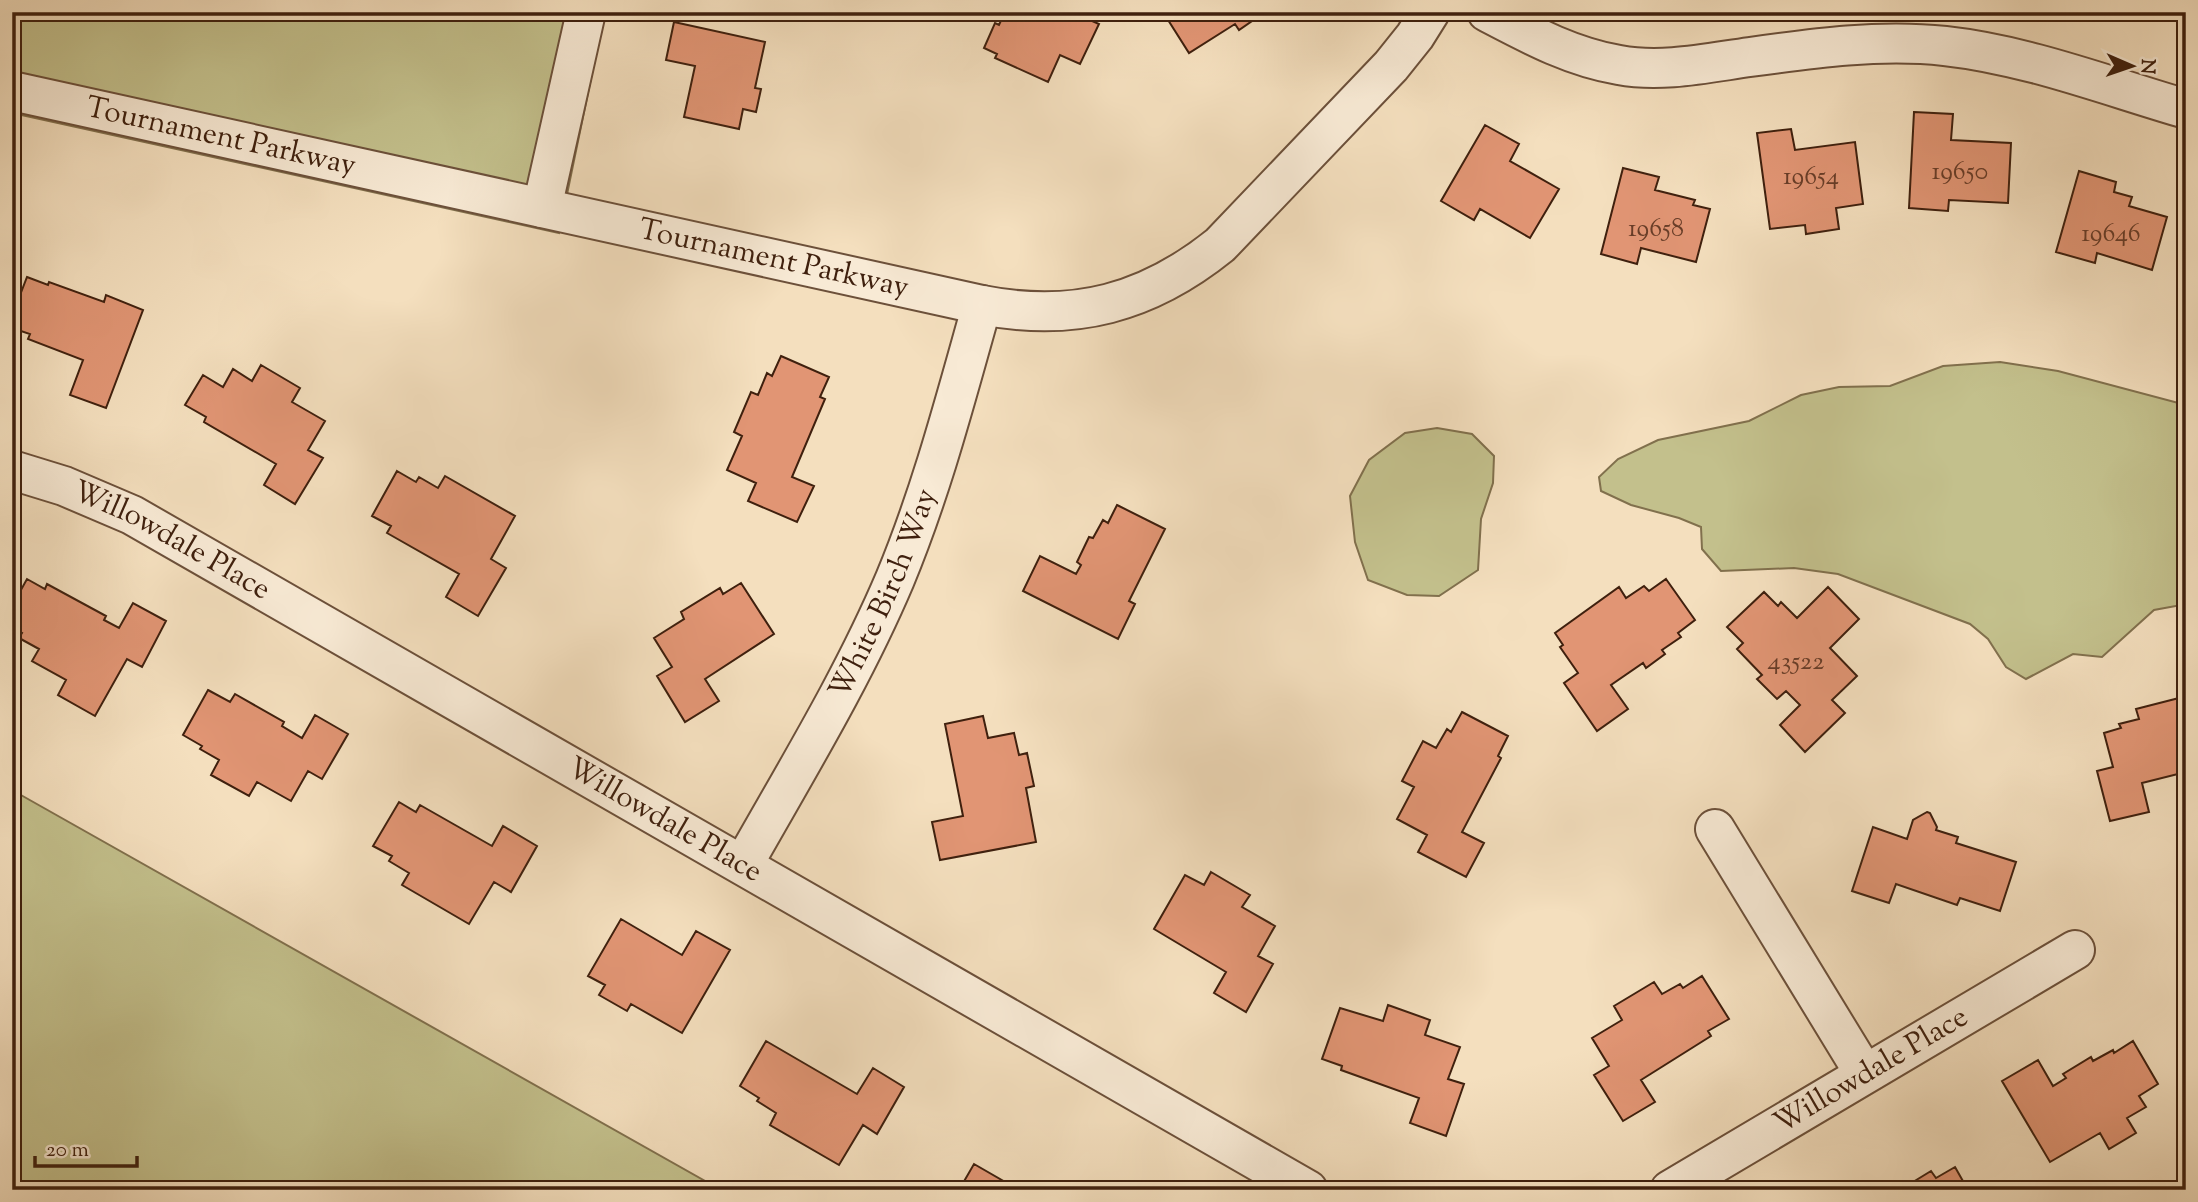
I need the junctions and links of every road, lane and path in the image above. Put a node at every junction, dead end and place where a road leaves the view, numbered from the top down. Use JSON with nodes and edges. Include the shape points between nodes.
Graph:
{"nodes":[{"id":1,"x":586,"y":12,"type":"edge"},
{"id":2,"x":1430,"y":12,"type":"edge"},
{"id":3,"x":1487,"y":12,"type":"edge"},
{"id":4,"x":12,"y":91,"type":"edge"},
{"id":5,"x":2186,"y":109,"type":"edge"},
{"id":6,"x":541,"y":208,"type":"junction"},
{"id":7,"x":982,"y":305,"type":"junction"},
{"id":8,"x":12,"y":470,"type":"edge"},
{"id":9,"x":1715,"y":828,"type":"dead end"},
{"id":10,"x":743,"y":865,"type":"junction"},
{"id":11,"x":2075,"y":950,"type":"dead end"},
{"id":12,"x":1864,"y":1073,"type":"junction"},
{"id":13,"x":1308,"y":1190,"type":"edge"},
{"id":14,"x":1670,"y":1190,"type":"edge"}],
"edges":[{"from":1,"to":6,"type":"street"},
{"from":2,"to":7,"type":"street","name":"Tournament Parkway","via":[[1391,66],[1220,244],[1193,266],[1157,287],[1110,303],[1065,311],[1016,311]]},
{"from":3,"to":5,"type":"street","via":[[1573,54],[1620,65],[1670,68],[1863,44],[1945,46],[2014,58]]},
{"from":4,"to":6,"type":"street","name":"Tournament Parkway"},
{"from":6,"to":7,"type":"street","name":"Tournament Parkway"},
{"from":7,"to":10,"type":"street","name":"White Birch Way","via":[[932,480],[895,578],[853,670]]},
{"from":8,"to":10,"type":"street","name":"Willowdale Place","via":[[132,515]]},
{"from":9,"to":12,"type":"street"},
{"from":10,"to":13,"type":"street","name":"Willowdale Place"},
{"from":11,"to":12,"type":"street","name":"Willowdale Place"},
{"from":12,"to":14,"type":"street","name":"Willowdale Place"}]}
